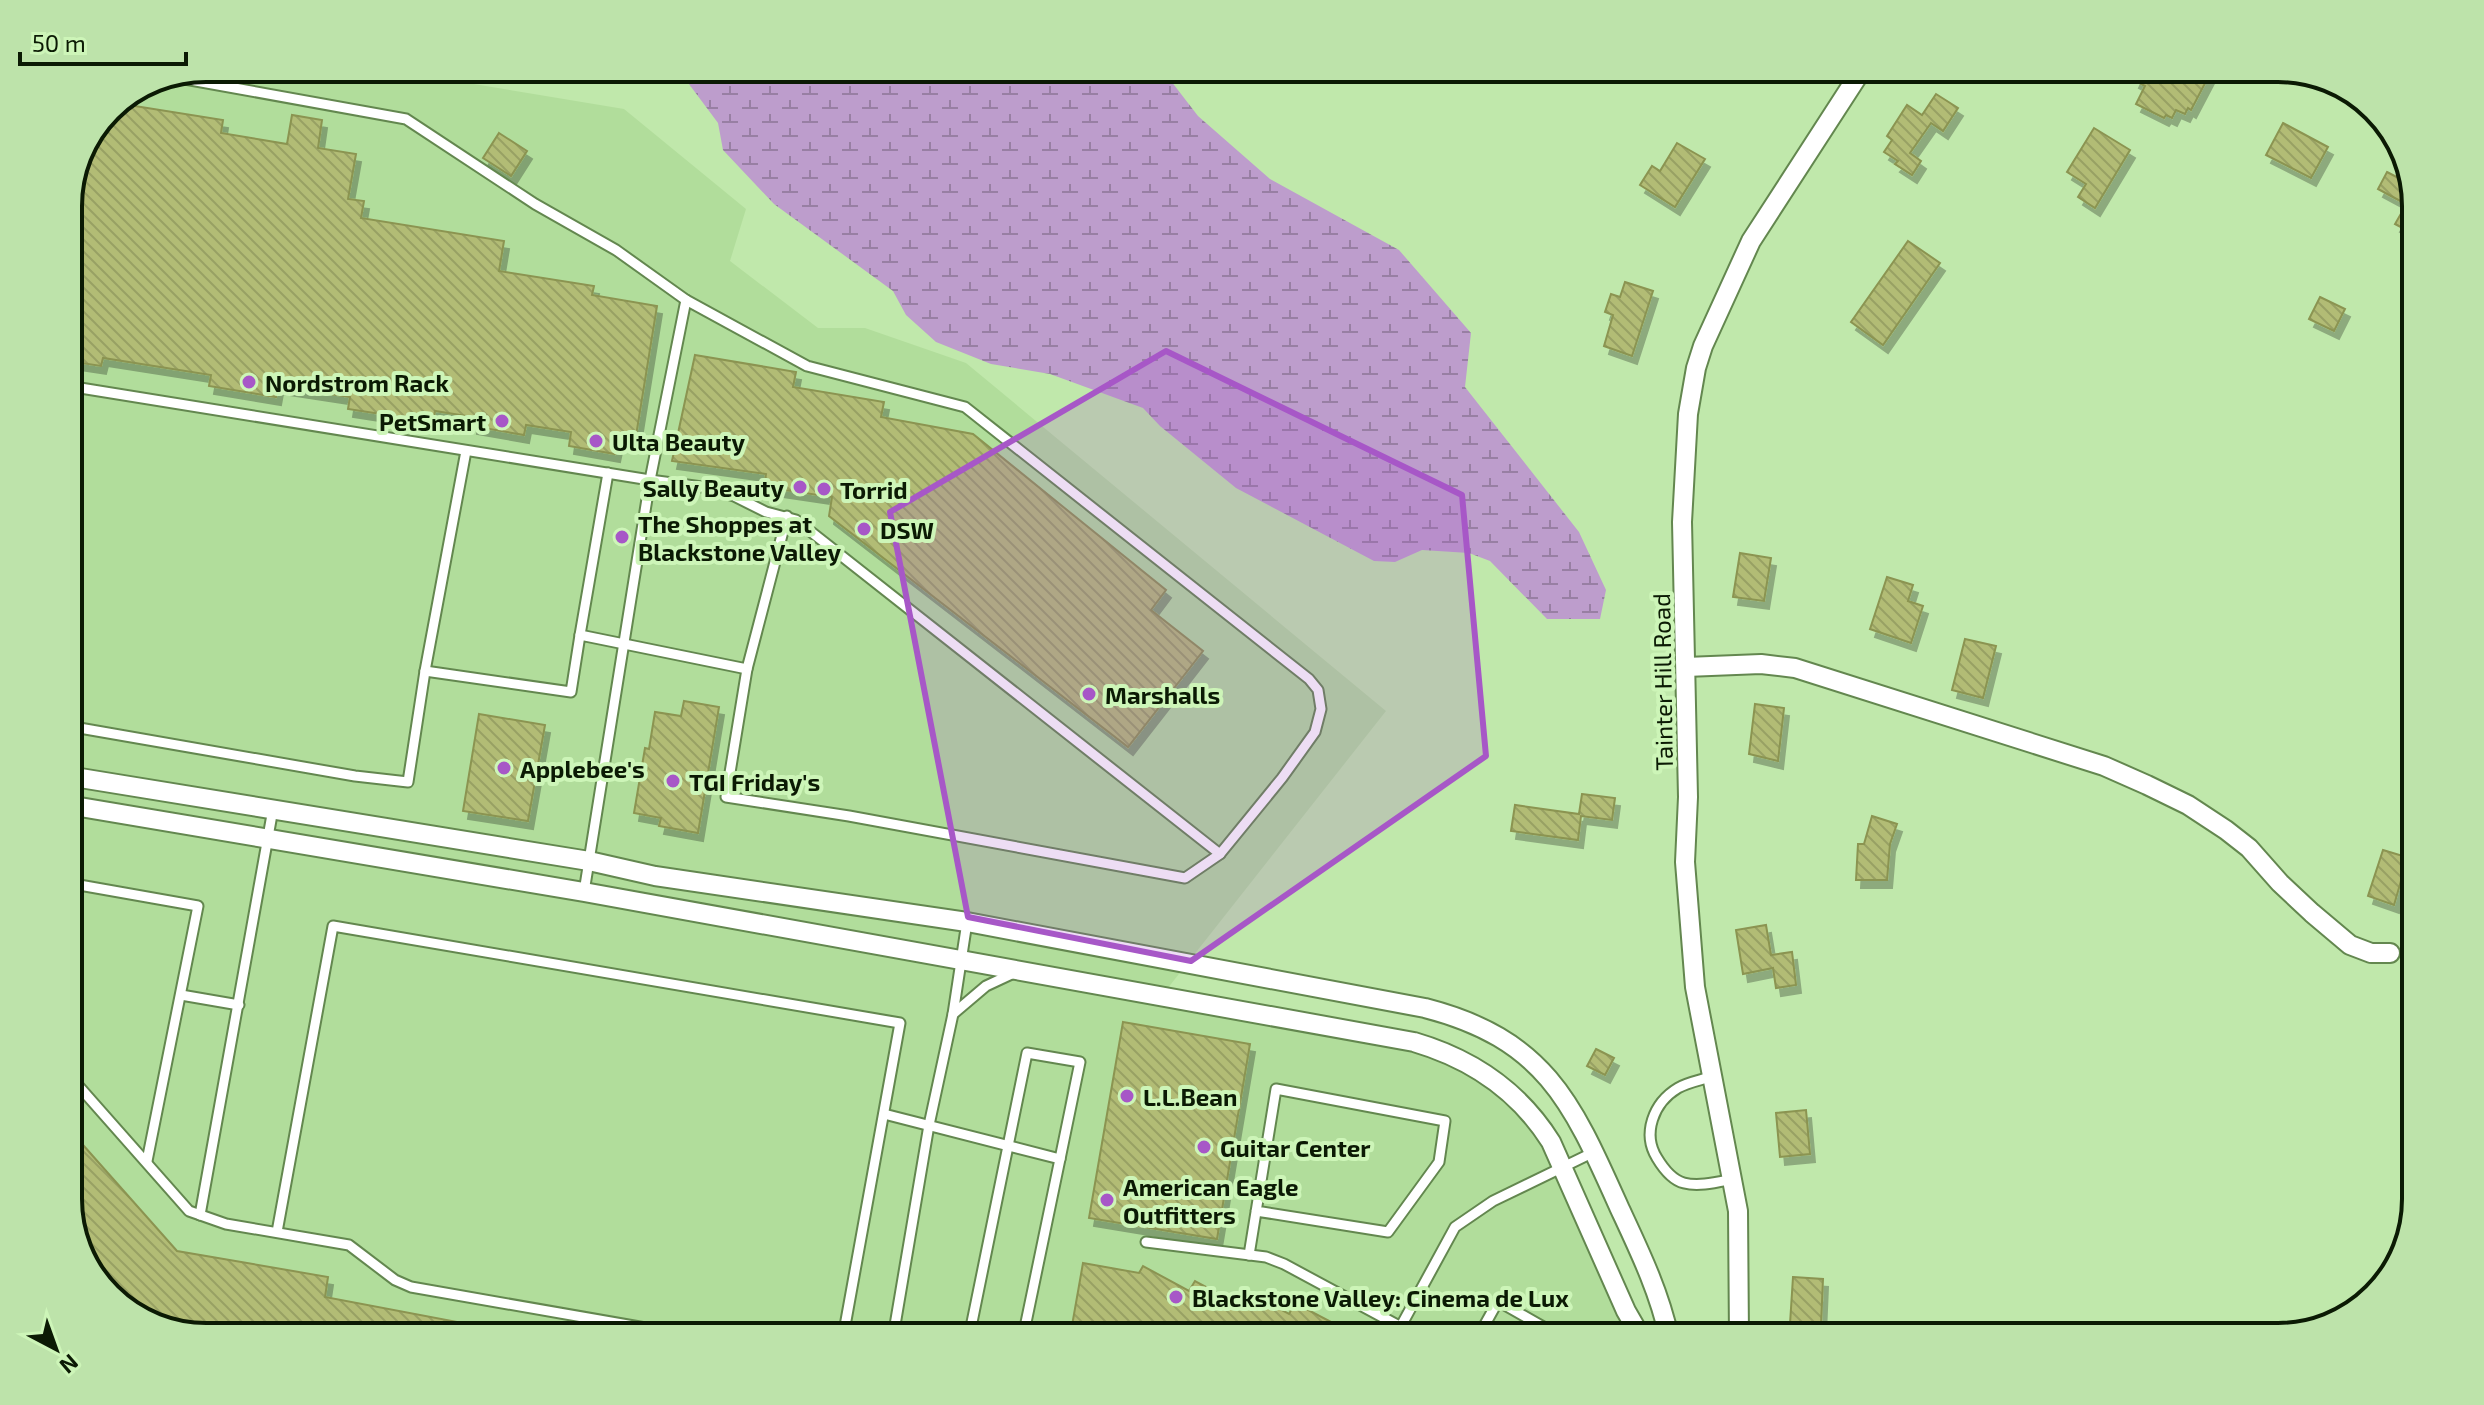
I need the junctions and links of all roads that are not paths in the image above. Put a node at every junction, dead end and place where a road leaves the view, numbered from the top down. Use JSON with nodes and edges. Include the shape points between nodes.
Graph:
{"nodes":[{"id":1,"x":203,"y":82,"type":"edge"},
{"id":2,"x":1854,"y":82,"type":"edge"},
{"id":3,"x":686,"y":300,"type":"junction"},
{"id":4,"x":82,"y":388,"type":"edge"},
{"id":5,"x":466,"y":451,"type":"junction"},
{"id":6,"x":608,"y":473,"type":"junction"},
{"id":7,"x":650,"y":480,"type":"junction"},
{"id":8,"x":787,"y":516,"type":"junction"},
{"id":9,"x":580,"y":635,"type":"junction"},
{"id":10,"x":624,"y":643,"type":"junction"},
{"id":11,"x":1686,"y":667,"type":"junction"},
{"id":12,"x":747,"y":669,"type":"junction"},
{"id":13,"x":425,"y":671,"type":"junction"},
{"id":14,"x":82,"y":728,"type":"edge"},
{"id":15,"x":82,"y":778,"type":"edge"},
{"id":16,"x":82,"y":807,"type":"edge"},
{"id":17,"x":274,"y":807,"type":"junction"},
{"id":18,"x":269,"y":839,"type":"junction"},
{"id":19,"x":1220,"y":854,"type":"junction"},
{"id":20,"x":589,"y":861,"type":"junction"},
{"id":21,"x":82,"y":885,"type":"edge"},
{"id":22,"x":584,"y":892,"type":"junction"},
{"id":23,"x":967,"y":922,"type":"junction"},
{"id":24,"x":2390,"y":953,"type":"dead end"},
{"id":25,"x":960,"y":961,"type":"junction"},
{"id":26,"x":1016,"y":972,"type":"junction"},
{"id":27,"x":181,"y":995,"type":"junction"},
{"id":28,"x":239,"y":1005,"type":"junction"},
{"id":29,"x":953,"y":1014,"type":"junction"},
{"id":30,"x":1713,"y":1076,"type":"junction"},
{"id":31,"x":82,"y":1089,"type":"edge"},
{"id":32,"x":884,"y":1114,"type":"junction"},
{"id":33,"x":929,"y":1125,"type":"junction"},
{"id":34,"x":1009,"y":1145,"type":"junction"},
{"id":35,"x":1594,"y":1152,"type":"junction"},
{"id":36,"x":1060,"y":1159,"type":"junction"},
{"id":37,"x":147,"y":1161,"type":"junction"},
{"id":38,"x":1563,"y":1168,"type":"junction"},
{"id":39,"x":1734,"y":1179,"type":"junction"},
{"id":40,"x":1256,"y":1211,"type":"junction"},
{"id":41,"x":200,"y":1215,"type":"junction"},
{"id":42,"x":277,"y":1232,"type":"junction"},
{"id":43,"x":1146,"y":1242,"type":"dead end"},
{"id":44,"x":1249,"y":1255,"type":"junction"},
{"id":45,"x":617,"y":1323,"type":"edge"},
{"id":46,"x":846,"y":1323,"type":"edge"},
{"id":47,"x":895,"y":1323,"type":"edge"},
{"id":48,"x":972,"y":1323,"type":"edge"},
{"id":49,"x":1026,"y":1323,"type":"edge"},
{"id":50,"x":1394,"y":1323,"type":"edge"},
{"id":51,"x":1403,"y":1323,"type":"edge"},
{"id":52,"x":1486,"y":1323,"type":"edge"},
{"id":53,"x":1536,"y":1323,"type":"edge"},
{"id":54,"x":1633,"y":1323,"type":"edge"},
{"id":55,"x":1665,"y":1323,"type":"edge"},
{"id":56,"x":1739,"y":1323,"type":"edge"}],
"edges":[{"from":1,"to":3,"type":"lane","via":[[406,119]]},
{"from":2,"to":11,"type":"street","name":"Tainter Hill Road","via":[[1751,241],[1696,368],[1683,480]]},
{"from":3,"to":7,"type":"lane"},
{"from":3,"to":19,"type":"lane","via":[[807,366],[965,407],[1309,679],[1318,690],[1321,709],[1315,732]]},
{"from":4,"to":5,"type":"lane"},
{"from":5,"to":6,"type":"lane"},
{"from":5,"to":13,"type":"lane"},
{"from":6,"to":7,"type":"lane"},
{"from":6,"to":9,"type":"lane"},
{"from":7,"to":8,"type":"lane","via":[[702,487]]},
{"from":7,"to":10,"type":"lane"},
{"from":8,"to":12,"type":"lane"},
{"from":8,"to":19,"type":"lane"},
{"from":9,"to":10,"type":"lane"},
{"from":9,"to":13,"type":"lane","via":[[571,692]]},
{"from":10,"to":12,"type":"lane"},
{"from":10,"to":20,"type":"lane"},
{"from":11,"to":24,"type":"street","via":[[1795,668],[2104,766],[2188,805],[2226,830],[2350,945]]},
{"from":11,"to":30,"type":"street","name":"Tainter Hill Road","via":[[1685,862],[1695,987]]},
{"from":12,"to":19,"type":"lane","via":[[726,797],[1185,878]]},
{"from":13,"to":14,"type":"lane","via":[[408,782]]},
{"from":15,"to":17,"type":"street"},
{"from":16,"to":18,"type":"street"},
{"from":17,"to":18,"type":"lane"},
{"from":17,"to":20,"type":"street"},
{"from":18,"to":22,"type":"street"},
{"from":18,"to":28,"type":"lane"},
{"from":20,"to":22,"type":"lane"},
{"from":20,"to":23,"type":"street","via":[[655,876]]},
{"from":21,"to":27,"type":"lane","via":[[198,906]]},
{"from":22,"to":25,"type":"street"},
{"from":23,"to":25,"type":"lane"},
{"from":23,"to":35,"type":"street","via":[[1460,1017],[1502,1038],[1548,1076]]},
{"from":25,"to":26,"type":"street"},
{"from":25,"to":29,"type":"lane"},
{"from":26,"to":29,"type":"lane","via":[[986,986]]},
{"from":26,"to":38,"type":"street","via":[[1447,1052],[1522,1104]]},
{"from":27,"to":28,"type":"lane"},
{"from":27,"to":37,"type":"lane"},
{"from":28,"to":41,"type":"lane"},
{"from":29,"to":33,"type":"lane"},
{"from":30,"to":39,"type":"street","name":"Tainter Hill Road"},
{"from":30,"to":39,"type":"lane","via":[[1678,1088],[1660,1104],[1650,1124],[1651,1148],[1665,1170],[1682,1183]]},
{"from":31,"to":37,"type":"lane"},
{"from":32,"to":33,"type":"lane"},
{"from":32,"to":42,"type":"lane","via":[[900,1023],[333,926]]},
{"from":32,"to":46,"type":"lane"},
{"from":33,"to":34,"type":"lane"},
{"from":33,"to":47,"type":"lane"},
{"from":34,"to":36,"type":"lane"},
{"from":34,"to":36,"type":"lane","via":[[1027,1053],[1080,1062]]},
{"from":34,"to":48,"type":"lane"},
{"from":35,"to":38,"type":"lane"},
{"from":35,"to":55,"type":"street","via":[[1655,1286]]},
{"from":36,"to":49,"type":"lane"},
{"from":37,"to":41,"type":"lane","via":[[189,1211]]},
{"from":38,"to":51,"type":"lane","via":[[1493,1201],[1455,1227]]},
{"from":38,"to":54,"type":"street"},
{"from":39,"to":56,"type":"street","name":"Tainter Hill Road"},
{"from":40,"to":40,"type":"lane","via":[[1276,1089],[1445,1121],[1439,1162],[1388,1232]]},
{"from":40,"to":44,"type":"lane"},
{"from":41,"to":42,"type":"lane"},
{"from":42,"to":45,"type":"lane","via":[[349,1245],[411,1287]]},
{"from":43,"to":44,"type":"lane"},
{"from":44,"to":50,"type":"lane","via":[[1284,1264]]},
{"from":52,"to":53,"type":"lane","via":[[1498,1301]]}]}
